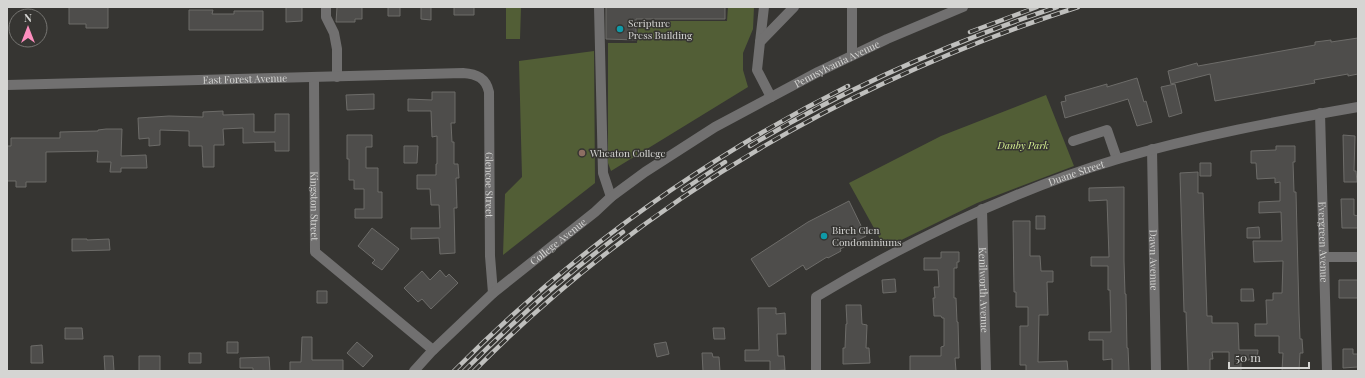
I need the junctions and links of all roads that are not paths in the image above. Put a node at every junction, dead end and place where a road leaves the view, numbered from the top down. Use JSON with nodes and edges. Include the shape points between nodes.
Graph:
{"nodes":[{"id":1,"x":326,"y":7,"type":"edge"},
{"id":2,"x":599,"y":7,"type":"edge"},
{"id":3,"x":764,"y":7,"type":"edge"},
{"id":4,"x":794,"y":7,"type":"edge"},
{"id":5,"x":852,"y":7,"type":"edge"},
{"id":6,"x":963,"y":7,"type":"edge"},
{"id":7,"x":945,"y":10,"type":"edge"},
{"id":8,"x":760,"y":42,"type":"junction"},
{"id":9,"x":852,"y":55,"type":"junction"},
{"id":10,"x":337,"y":77,"type":"junction"},
{"id":11,"x":314,"y":78,"type":"junction"},
{"id":12,"x":482,"y":78,"type":"joint"},
{"id":13,"x":7,"y":85,"type":"edge"},
{"id":14,"x":771,"y":97,"type":"junction"},
{"id":15,"x":1358,"y":107,"type":"edge"},
{"id":16,"x":1320,"y":113,"type":"junction"},
{"id":17,"x":715,"y":127,"type":"joint"},
{"id":18,"x":1073,"y":141,"type":"dead end"},
{"id":19,"x":1152,"y":149,"type":"junction"},
{"id":20,"x":1117,"y":159,"type":"junction"},
{"id":21,"x":611,"y":197,"type":"junction"},
{"id":22,"x":982,"y":209,"type":"junction"},
{"id":23,"x":1358,"y":256,"type":"edge"},
{"id":24,"x":1325,"y":258,"type":"junction"},
{"id":25,"x":493,"y":293,"type":"junction"},
{"id":26,"x":433,"y":350,"type":"junction"},
{"id":27,"x":414,"y":371,"type":"edge"},
{"id":28,"x":816,"y":371,"type":"edge"},
{"id":29,"x":986,"y":371,"type":"edge"},
{"id":30,"x":1156,"y":371,"type":"edge"},
{"id":31,"x":1327,"y":371,"type":"edge"}],
"edges":[{"from":1,"to":10,"type":"street","via":[[326,16],[334,33],[337,49]]},
{"from":2,"to":21,"type":"street","via":[[603,173]]},
{"from":3,"to":8,"type":"street"},
{"from":4,"to":8,"type":"street"},
{"from":5,"to":9,"type":"street"},
{"from":6,"to":7,"type":"street","name":"Pennsylvania Avenue"},
{"from":7,"to":9,"type":"street","name":"Pennsylvania Avenue"},
{"from":8,"to":14,"type":"street","via":[[758,70]]},
{"from":9,"to":14,"type":"street","name":"Pennsylvania Avenue"},
{"from":10,"to":11,"type":"street","name":"East Forest Avenue"},
{"from":10,"to":12,"type":"street","name":"East Forest Avenue","via":[[463,73]]},
{"from":11,"to":13,"type":"street","name":"East Forest Avenue"},
{"from":11,"to":26,"type":"street","name":"Kingston Street","via":[[315,252]]},
{"from":12,"to":25,"type":"street","name":"Glencoe Street","via":[[489,92],[490,256]]},
{"from":14,"to":17,"type":"street","name":"Pennsylvania Avenue"},
{"from":15,"to":16,"type":"street","name":"Duane Street"},
{"from":16,"to":19,"type":"street","name":"Duane Street"},
{"from":16,"to":24,"type":"street","name":"Evergreen Avenue"},
{"from":17,"to":21,"type":"street","name":"College Avenue"},
{"from":18,"to":20,"type":"street","via":[[1106,130]]},
{"from":19,"to":20,"type":"street","name":"Duane Street"},
{"from":19,"to":30,"type":"street","name":"Dawn Avenue"},
{"from":20,"to":22,"type":"street","name":"Duane Street"},
{"from":21,"to":25,"type":"street","name":"College Avenue"},
{"from":22,"to":28,"type":"street","name":"Duane Street","via":[[905,246],[816,297]]},
{"from":22,"to":29,"type":"street","name":"Kenilworth Avenue"},
{"from":23,"to":24,"type":"street"},
{"from":24,"to":31,"type":"street","name":"Evergreen Avenue"},
{"from":25,"to":26,"type":"street","name":"College Avenue"},
{"from":26,"to":27,"type":"street","name":"College Avenue"}]}
